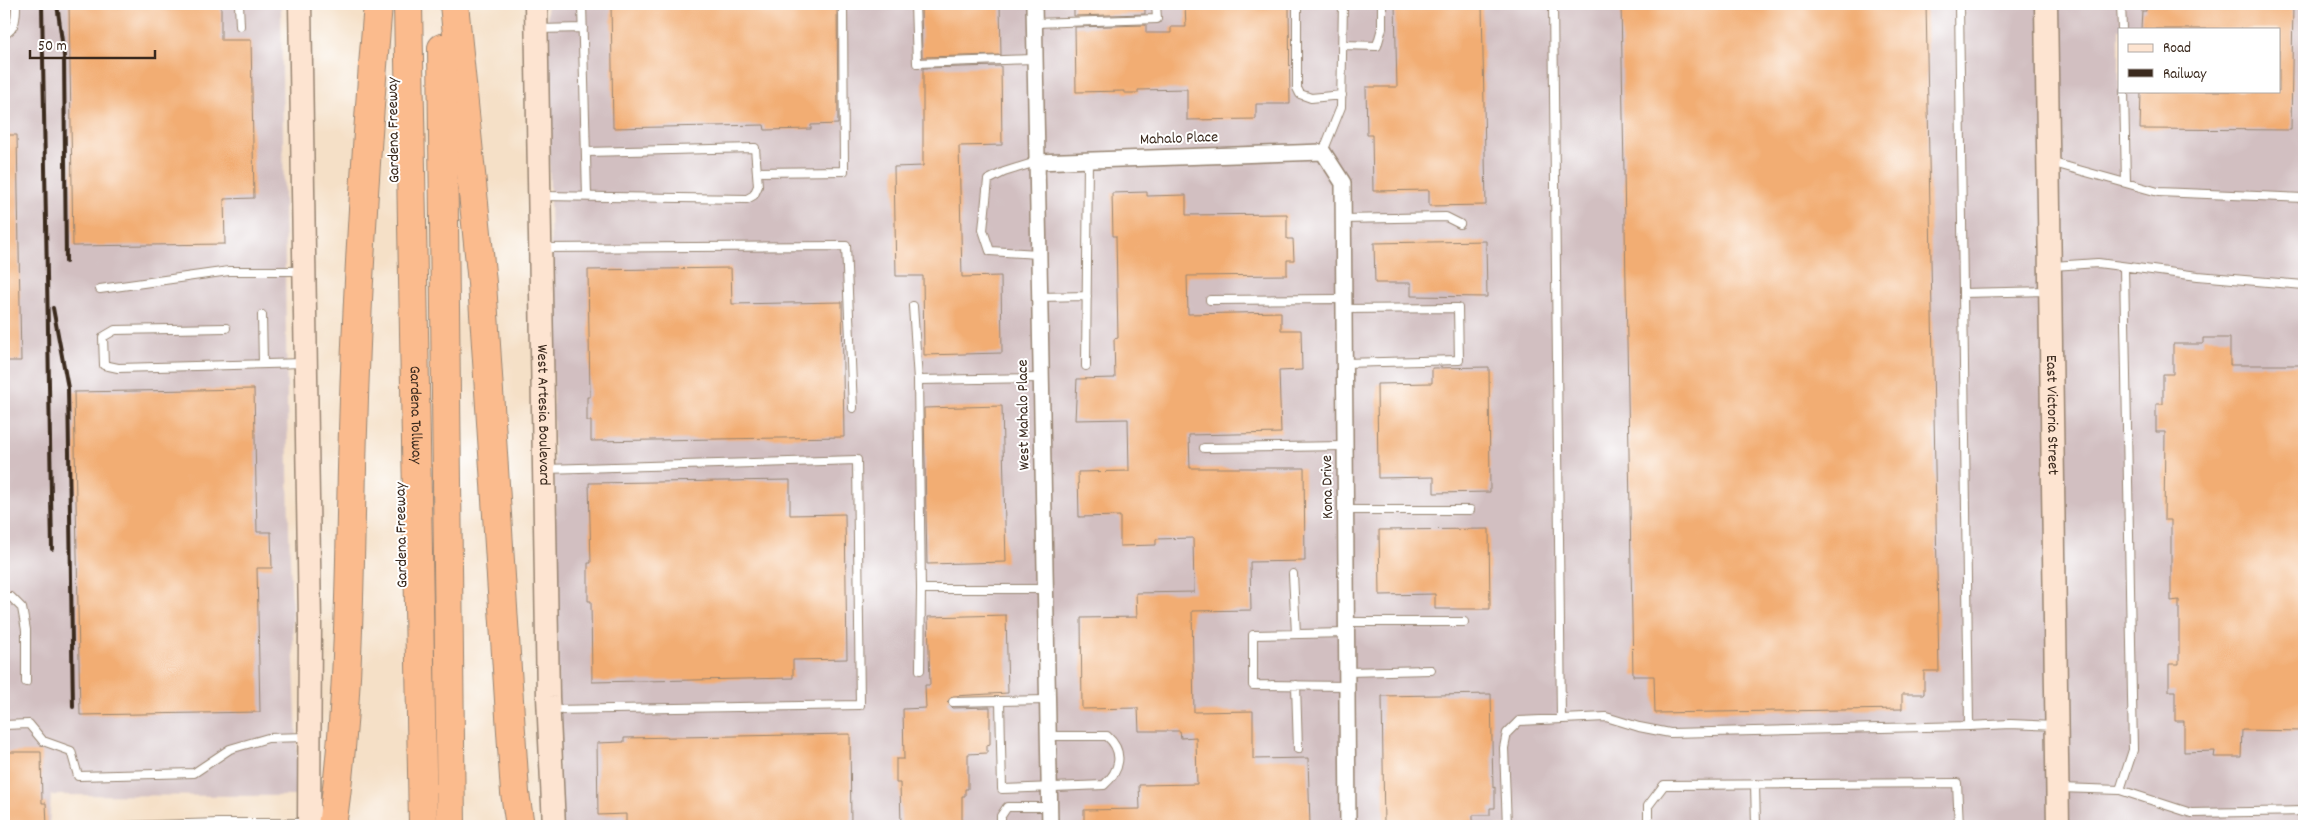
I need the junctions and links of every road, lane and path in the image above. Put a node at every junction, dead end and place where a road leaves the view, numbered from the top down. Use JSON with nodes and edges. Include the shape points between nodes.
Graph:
{"nodes":[{"id":1,"x":16,"y":4,"type":"edge"},
{"id":2,"x":239,"y":4,"type":"edge"},
{"id":3,"x":300,"y":4,"type":"edge"},
{"id":4,"x":378,"y":4,"type":"edge"},
{"id":5,"x":392,"y":4,"type":"edge"},
{"id":6,"x":408,"y":4,"type":"edge"},
{"id":7,"x":423,"y":4,"type":"edge"},
{"id":8,"x":442,"y":4,"type":"edge"},
{"id":9,"x":454,"y":4,"type":"edge"},
{"id":10,"x":536,"y":4,"type":"edge"},
{"id":11,"x":582,"y":4,"type":"edge"},
{"id":12,"x":843,"y":4,"type":"edge"},
{"id":13,"x":915,"y":4,"type":"edge"},
{"id":14,"x":1034,"y":4,"type":"edge"},
{"id":15,"x":1156,"y":4,"type":"edge"},
{"id":16,"x":1297,"y":4,"type":"edge"},
{"id":17,"x":1343,"y":4,"type":"edge"},
{"id":18,"x":1382,"y":4,"type":"edge"},
{"id":19,"x":1552,"y":4,"type":"edge"},
{"id":20,"x":1959,"y":4,"type":"edge"},
{"id":21,"x":2046,"y":4,"type":"edge"},
{"id":22,"x":2121,"y":4,"type":"edge"},
{"id":23,"x":1034,"y":23,"type":"junction"},
{"id":24,"x":240,"y":26,"type":"dead end"},
{"id":25,"x":583,"y":28,"type":"junction"},
{"id":26,"x":2122,"y":28,"type":"edge"},
{"id":27,"x":536,"y":29,"type":"junction"},
{"id":28,"x":4,"y":34,"type":"edge"},
{"id":29,"x":1342,"y":45,"type":"junction"},
{"id":30,"x":1034,"y":59,"type":"junction"},
{"id":31,"x":2124,"y":92,"type":"edge"},
{"id":32,"x":1342,"y":95,"type":"junction"},
{"id":33,"x":586,"y":152,"type":"junction"},
{"id":34,"x":1324,"y":152,"type":"junction"},
{"id":35,"x":1088,"y":160,"type":"junction"},
{"id":36,"x":1036,"y":162,"type":"junction"},
{"id":37,"x":2049,"y":162,"type":"junction"},
{"id":38,"x":757,"y":172,"type":"junction"},
{"id":39,"x":2126,"y":183,"type":"junction"},
{"id":40,"x":540,"y":196,"type":"junction"},
{"id":41,"x":587,"y":196,"type":"junction"},
{"id":42,"x":2304,"y":198,"type":"edge"},
{"id":43,"x":1343,"y":219,"type":"junction"},
{"id":44,"x":1460,"y":224,"type":"dead end"},
{"id":45,"x":540,"y":248,"type":"junction"},
{"id":46,"x":1038,"y":254,"type":"junction"},
{"id":47,"x":2050,"y":266,"type":"junction"},
{"id":48,"x":2124,"y":267,"type":"junction"},
{"id":49,"x":304,"y":272,"type":"junction"},
{"id":50,"x":2304,"y":285,"type":"edge"},
{"id":51,"x":100,"y":288,"type":"dead end"},
{"id":52,"x":2051,"y":291,"type":"junction"},
{"id":53,"x":1963,"y":293,"type":"junction"},
{"id":54,"x":1087,"y":296,"type":"junction"},
{"id":55,"x":1039,"y":297,"type":"junction"},
{"id":56,"x":1210,"y":300,"type":"dead end"},
{"id":57,"x":1343,"y":304,"type":"junction"},
{"id":58,"x":913,"y":306,"type":"dead end"},
{"id":59,"x":262,"y":315,"type":"dead end"},
{"id":60,"x":226,"y":328,"type":"dead end"},
{"id":61,"x":306,"y":363,"type":"junction"},
{"id":62,"x":1344,"y":363,"type":"junction"},
{"id":63,"x":263,"y":364,"type":"junction"},
{"id":64,"x":1086,"y":366,"type":"dead end"},
{"id":65,"x":1041,"y":378,"type":"junction"},
{"id":66,"x":918,"y":380,"type":"junction"},
{"id":67,"x":853,"y":408,"type":"dead end"},
{"id":68,"x":1345,"y":446,"type":"junction"},
{"id":69,"x":1204,"y":448,"type":"dead end"},
{"id":70,"x":544,"y":469,"type":"junction"},
{"id":71,"x":1346,"y":510,"type":"junction"},
{"id":72,"x":1470,"y":510,"type":"dead end"},
{"id":73,"x":448,"y":562,"type":"junction"},
{"id":74,"x":1293,"y":574,"type":"dead end"},
{"id":75,"x":921,"y":589,"type":"junction"},
{"id":76,"x":1045,"y":589,"type":"junction"},
{"id":77,"x":4,"y":597,"type":"edge"},
{"id":78,"x":1464,"y":622,"type":"dead end"},
{"id":79,"x":1347,"y":628,"type":"junction"},
{"id":80,"x":1296,"y":634,"type":"junction"},
{"id":81,"x":920,"y":670,"type":"dead end"},
{"id":82,"x":1431,"y":670,"type":"dead end"},
{"id":83,"x":1347,"y":679,"type":"junction"},
{"id":84,"x":26,"y":682,"type":"dead end"},
{"id":85,"x":1296,"y":685,"type":"junction"},
{"id":86,"x":1047,"y":700,"type":"junction"},
{"id":87,"x":1000,"y":701,"type":"junction"},
{"id":88,"x":953,"y":702,"type":"dead end"},
{"id":89,"x":548,"y":710,"type":"junction"},
{"id":90,"x":1561,"y":719,"type":"junction"},
{"id":91,"x":4,"y":725,"type":"edge"},
{"id":92,"x":1969,"y":726,"type":"junction"},
{"id":93,"x":2057,"y":726,"type":"junction"},
{"id":94,"x":1048,"y":736,"type":"junction"},
{"id":95,"x":309,"y":737,"type":"junction"},
{"id":96,"x":1298,"y":749,"type":"dead end"},
{"id":97,"x":1755,"y":784,"type":"junction"},
{"id":98,"x":1050,"y":788,"type":"junction"},
{"id":99,"x":2058,"y":788,"type":"junction"},
{"id":100,"x":2120,"y":790,"type":"junction"},
{"id":101,"x":1050,"y":807,"type":"junction"},
{"id":102,"x":2304,"y":812,"type":"edge"},
{"id":103,"x":246,"y":824,"type":"edge"},
{"id":104,"x":316,"y":825,"type":"edge"},
{"id":105,"x":125,"y":826,"type":"edge"},
{"id":106,"x":405,"y":826,"type":"edge"},
{"id":107,"x":423,"y":826,"type":"edge"},
{"id":108,"x":451,"y":826,"type":"edge"},
{"id":109,"x":520,"y":826,"type":"edge"},
{"id":110,"x":554,"y":826,"type":"edge"},
{"id":111,"x":1001,"y":826,"type":"edge"},
{"id":112,"x":1050,"y":826,"type":"edge"},
{"id":113,"x":1348,"y":826,"type":"edge"},
{"id":114,"x":1507,"y":826,"type":"edge"},
{"id":115,"x":1648,"y":826,"type":"edge"},
{"id":116,"x":1756,"y":826,"type":"edge"},
{"id":117,"x":1959,"y":826,"type":"edge"},
{"id":118,"x":2058,"y":826,"type":"edge"}],
"edges":[{"from":1,"to":28,"type":"lane","via":[[16,18],[8,33]]},
{"from":2,"to":24,"type":"lane"},
{"from":3,"to":49,"type":"main road"},
{"from":4,"to":104,"type":"highway","via":[[363,180],[341,766]]},
{"from":5,"to":106,"type":"highway","name":"Gardena Freeway"},
{"from":6,"to":107,"type":"highway","name":"Gardena Tollway"},
{"from":7,"to":73,"type":"highway","name":"Gardena Tollway","via":[[431,522]]},
{"from":8,"to":73,"type":"highway"},
{"from":9,"to":109,"type":"highway","via":[[482,283],[515,793]]},
{"from":10,"to":27,"type":"main road","name":"West Artesia Boulevard"},
{"from":11,"to":25,"type":"lane"},
{"from":12,"to":38,"type":"lane","via":[[844,171]]},
{"from":13,"to":30,"type":"lane","via":[[917,63]]},
{"from":14,"to":23,"type":"street","name":"West Mahalo Place"},
{"from":15,"to":23,"type":"lane","via":[[1157,19]]},
{"from":16,"to":32,"type":"lane","via":[[1297,88],[1300,94],[1311,98]]},
{"from":17,"to":29,"type":"lane"},
{"from":18,"to":29,"type":"lane","via":[[1382,28],[1377,46]]},
{"from":19,"to":90,"type":"lane"},
{"from":20,"to":53,"type":"lane"},
{"from":21,"to":37,"type":"main road","name":"East Victoria Street"},
{"from":22,"to":26,"type":"lane"},
{"from":23,"to":30,"type":"street","name":"West Mahalo Place"},
{"from":25,"to":27,"type":"lane"},
{"from":25,"to":33,"type":"lane"},
{"from":27,"to":40,"type":"main road","name":"West Artesia Boulevard"},
{"from":29,"to":32,"type":"lane"},
{"from":30,"to":36,"type":"street","name":"West Mahalo Place"},
{"from":31,"to":39,"type":"lane"},
{"from":32,"to":34,"type":"lane","via":[[1341,107]]},
{"from":33,"to":38,"type":"lane","via":[[755,148]]},
{"from":33,"to":41,"type":"lane"},
{"from":34,"to":35,"type":"street","name":"Mahalo Place"},
{"from":34,"to":43,"type":"street","name":"Kona Drive","via":[[1343,183]]},
{"from":35,"to":36,"type":"street","name":"Mahalo Place"},
{"from":35,"to":54,"type":"lane"},
{"from":36,"to":46,"type":"street","name":"West Mahalo Place"},
{"from":36,"to":46,"type":"lane","via":[[988,180],[982,230],[990,251]]},
{"from":37,"to":39,"type":"lane"},
{"from":37,"to":47,"type":"main road","name":"East Victoria Street"},
{"from":38,"to":41,"type":"lane","via":[[758,186],[754,196],[747,199]]},
{"from":39,"to":42,"type":"lane","via":[[2158,192]]},
{"from":40,"to":41,"type":"lane"},
{"from":40,"to":45,"type":"main road","name":"West Artesia Boulevard"},
{"from":43,"to":44,"type":"lane","via":[[1446,217]]},
{"from":43,"to":57,"type":"street","name":"Kona Drive"},
{"from":45,"to":67,"type":"lane","via":[[846,246]]},
{"from":45,"to":70,"type":"main road","name":"West Artesia Boulevard"},
{"from":46,"to":55,"type":"street","name":"West Mahalo Place"},
{"from":47,"to":48,"type":"lane","via":[[2098,263]]},
{"from":47,"to":52,"type":"main road","name":"East Victoria Street"},
{"from":48,"to":50,"type":"lane"},
{"from":48,"to":100,"type":"lane","via":[[2134,750]]},
{"from":49,"to":51,"type":"lane","via":[[229,271]]},
{"from":49,"to":61,"type":"main road"},
{"from":52,"to":53,"type":"lane"},
{"from":52,"to":93,"type":"main road","name":"East Victoria Street"},
{"from":53,"to":92,"type":"lane"},
{"from":54,"to":55,"type":"lane"},
{"from":54,"to":64,"type":"lane"},
{"from":55,"to":65,"type":"street","name":"West Mahalo Place"},
{"from":56,"to":57,"type":"lane"},
{"from":57,"to":62,"type":"street","name":"Kona Drive"},
{"from":57,"to":62,"type":"lane","via":[[1458,308],[1460,360]]},
{"from":58,"to":66,"type":"lane"},
{"from":59,"to":63,"type":"lane"},
{"from":60,"to":63,"type":"lane","via":[[115,330],[103,337],[104,365],[118,368]]},
{"from":61,"to":63,"type":"lane"},
{"from":61,"to":95,"type":"main road"},
{"from":62,"to":68,"type":"street","name":"Kona Drive"},
{"from":65,"to":66,"type":"lane"},
{"from":65,"to":76,"type":"street","name":"West Mahalo Place"},
{"from":66,"to":75,"type":"lane"},
{"from":68,"to":69,"type":"lane"},
{"from":68,"to":71,"type":"street","name":"Kona Drive"},
{"from":70,"to":89,"type":"main road","name":"West Artesia Boulevard"},
{"from":70,"to":89,"type":"lane","via":[[857,460],[860,704]]},
{"from":71,"to":72,"type":"lane"},
{"from":71,"to":79,"type":"street","name":"Kona Drive"},
{"from":73,"to":108,"type":"highway"},
{"from":74,"to":80,"type":"lane"},
{"from":75,"to":76,"type":"lane"},
{"from":75,"to":81,"type":"lane"},
{"from":76,"to":86,"type":"street","name":"West Mahalo Place"},
{"from":77,"to":84,"type":"lane","via":[[11,597],[22,608],[26,630]]},
{"from":78,"to":79,"type":"lane"},
{"from":79,"to":80,"type":"lane"},
{"from":79,"to":83,"type":"street","name":"Kona Drive"},
{"from":80,"to":85,"type":"lane","via":[[1253,634],[1253,684]]},
{"from":82,"to":83,"type":"lane"},
{"from":83,"to":85,"type":"lane"},
{"from":83,"to":113,"type":"street","name":"Kona Drive"},
{"from":85,"to":96,"type":"lane"},
{"from":86,"to":87,"type":"lane"},
{"from":86,"to":94,"type":"street","name":"West Mahalo Place"},
{"from":87,"to":88,"type":"lane"},
{"from":87,"to":98,"type":"lane","via":[[1002,788]]},
{"from":89,"to":110,"type":"main road","name":"West Artesia Boulevard"},
{"from":90,"to":92,"type":"lane","via":[[1606,717],[1670,733]]},
{"from":90,"to":114,"type":"lane","via":[[1519,721],[1507,733],[1504,748]]},
{"from":91,"to":95,"type":"lane","via":[[28,724],[43,741],[71,751],[78,776],[194,773],[230,749],[268,738]]},
{"from":92,"to":93,"type":"lane"},
{"from":93,"to":99,"type":"main road","name":"East Victoria Street"},
{"from":94,"to":98,"type":"street","name":"West Mahalo Place"},
{"from":94,"to":98,"type":"lane","via":[[1107,736],[1116,744],[1119,756],[1115,776],[1104,786]]},
{"from":95,"to":104,"type":"main road"},
{"from":97,"to":115,"type":"lane","via":[[1664,785],[1648,806]]},
{"from":97,"to":116,"type":"lane"},
{"from":97,"to":117,"type":"lane","via":[[1957,783]]},
{"from":98,"to":101,"type":"street","name":"West Mahalo Place"},
{"from":99,"to":100,"type":"lane"},
{"from":99,"to":118,"type":"main road","name":"East Victoria Street"},
{"from":100,"to":102,"type":"lane","via":[[2191,814]]},
{"from":101,"to":111,"type":"lane","via":[[1007,807],[1001,816]]},
{"from":101,"to":112,"type":"street","name":"West Mahalo Place"},
{"from":103,"to":104,"type":"lane"},
{"from":103,"to":105,"type":"lane"}]}
